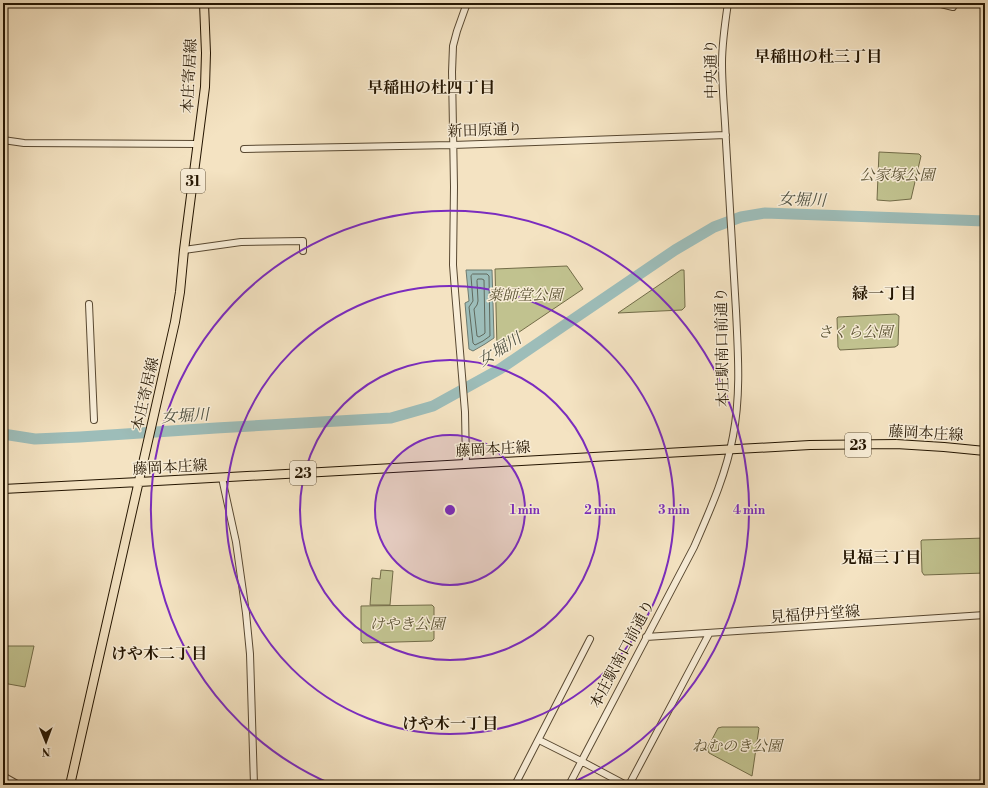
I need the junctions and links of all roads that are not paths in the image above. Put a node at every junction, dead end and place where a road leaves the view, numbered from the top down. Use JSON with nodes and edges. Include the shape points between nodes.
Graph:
{"nodes":[{"id":1,"x":204,"y":3,"type":"edge"},
{"id":2,"x":467,"y":3,"type":"edge"},
{"id":3,"x":728,"y":3,"type":"edge"},
{"id":4,"x":938,"y":3,"type":"edge"},
{"id":5,"x":953,"y":7,"type":"dead end"},
{"id":6,"x":726,"y":135,"type":"junction"},
{"id":7,"x":3,"y":140,"type":"edge"},
{"id":8,"x":198,"y":144,"type":"junction"},
{"id":9,"x":453,"y":145,"type":"junction"},
{"id":10,"x":244,"y":149,"type":"dead end"},
{"id":11,"x":184,"y":250,"type":"junction"},
{"id":12,"x":303,"y":251,"type":"dead end"},
{"id":13,"x":89,"y":304,"type":"dead end"},
{"id":14,"x":94,"y":420,"type":"dead end"},
{"id":15,"x":730,"y":450,"type":"junction"},
{"id":16,"x":985,"y":451,"type":"edge"},
{"id":17,"x":466,"y":464,"type":"junction"},
{"id":18,"x":222,"y":478,"type":"junction"},
{"id":19,"x":139,"y":482,"type":"junction"},
{"id":20,"x":3,"y":489,"type":"edge"},
{"id":21,"x":985,"y":616,"type":"edge"},
{"id":22,"x":709,"y":634,"type":"junction"},
{"id":23,"x":646,"y":637,"type":"junction"},
{"id":24,"x":590,"y":639,"type":"dead end"},
{"id":25,"x":539,"y":740,"type":"junction"},
{"id":26,"x":581,"y":761,"type":"junction"},
{"id":27,"x":3,"y":776,"type":"edge"},
{"id":28,"x":19,"y":785,"type":"edge"},
{"id":29,"x":70,"y":785,"type":"edge"},
{"id":30,"x":254,"y":785,"type":"edge"},
{"id":31,"x":515,"y":785,"type":"edge"},
{"id":32,"x":569,"y":785,"type":"edge"},
{"id":33,"x":628,"y":785,"type":"edge"}],
"edges":[{"from":1,"to":8,"type":"main road","name":"本庄寄居線","number":"31","via":[[205,87]]},
{"from":2,"to":9,"type":"street","via":[[453,46]]},
{"from":3,"to":6,"type":"street","name":"中央通り","via":[[723,32],[722,64]]},
{"from":4,"to":5,"type":"street"},
{"from":6,"to":9,"type":"street","name":"新田原通り"},
{"from":6,"to":15,"type":"street","name":"本庄駅南口前通り","via":[[738,372],[736,416]]},
{"from":7,"to":8,"type":"street","via":[[24,143]]},
{"from":8,"to":11,"type":"main road","name":"本庄寄居線","number":"31"},
{"from":9,"to":10,"type":"street","name":"新田原通り"},
{"from":9,"to":17,"type":"street","via":[[454,278],[466,432]]},
{"from":11,"to":12,"type":"street","via":[[241,242],[303,241]]},
{"from":11,"to":19,"type":"main road","name":"本庄寄居線","number":"31","via":[[175,322]]},
{"from":13,"to":14,"type":"street"},
{"from":15,"to":16,"type":"main road","name":"藤岡本庄線","number":"23","via":[[810,445],[896,444]]},
{"from":15,"to":17,"type":"main road","name":"藤岡本庄線","number":"23"},
{"from":15,"to":23,"type":"street","name":"本庄駅南口前通り","via":[[719,488],[694,547]]},
{"from":17,"to":18,"type":"main road","name":"藤岡本庄線","number":"23"},
{"from":18,"to":19,"type":"main road","name":"藤岡本庄線","number":"23"},
{"from":18,"to":30,"type":"street","via":[[236,542],[246,614],[250,654]]},
{"from":19,"to":20,"type":"main road","name":"藤岡本庄線","number":"23"},
{"from":19,"to":29,"type":"main road","name":"本庄寄居線","number":"31"},
{"from":21,"to":22,"type":"street","name":"見福伊丹堂線"},
{"from":22,"to":23,"type":"street","name":"見福伊丹堂線"},
{"from":22,"to":33,"type":"street"},
{"from":23,"to":26,"type":"street","name":"本庄駅南口前通り"},
{"from":24,"to":25,"type":"street"},
{"from":25,"to":26,"type":"street"},
{"from":25,"to":31,"type":"street"},
{"from":26,"to":32,"type":"street","name":"本庄駅南口前通り"},
{"from":26,"to":33,"type":"street"},
{"from":27,"to":28,"type":"street"}]}
